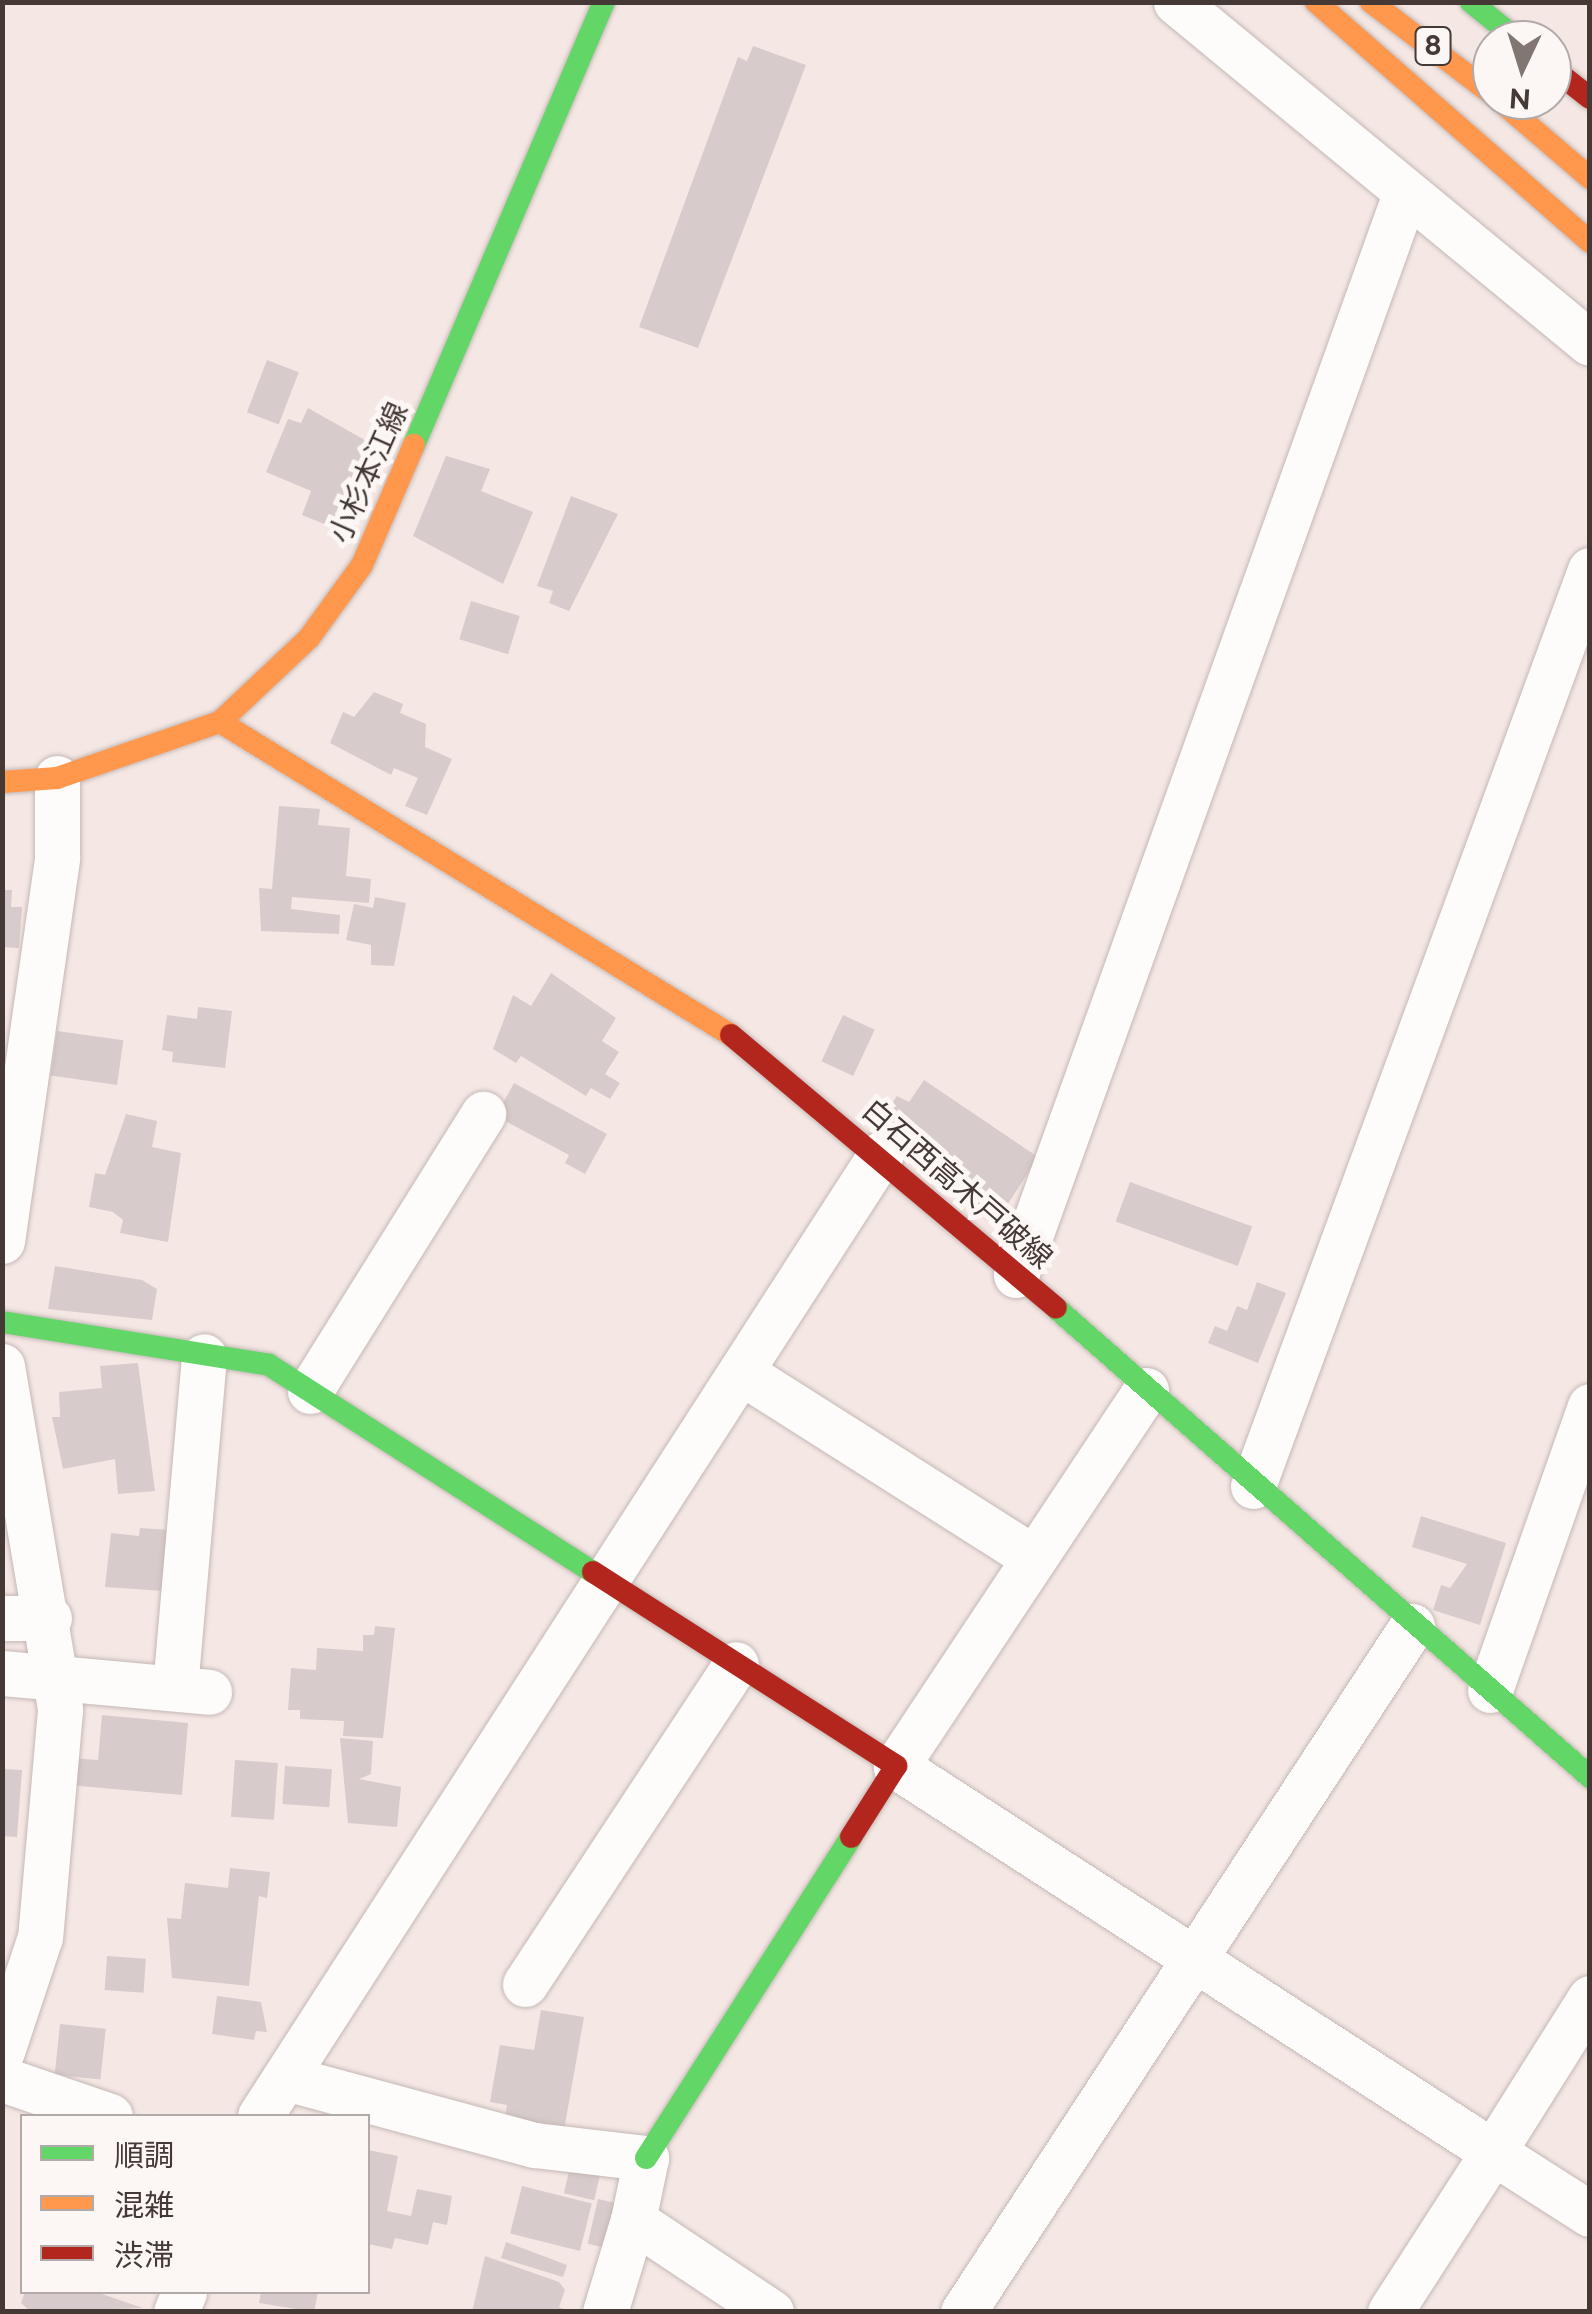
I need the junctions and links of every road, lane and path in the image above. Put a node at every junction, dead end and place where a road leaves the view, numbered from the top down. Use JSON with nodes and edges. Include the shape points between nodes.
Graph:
{"nodes":[{"id":1,"x":604,"y":2,"type":"edge"},
{"id":2,"x":1176,"y":2,"type":"edge"},
{"id":3,"x":1316,"y":2,"type":"edge"},
{"id":4,"x":1371,"y":2,"type":"edge"},
{"id":5,"x":1471,"y":2,"type":"edge"},
{"id":6,"x":1493,"y":20,"type":"edge"},
{"id":7,"x":1472,"y":79,"type":"edge"},
{"id":8,"x":1522,"y":120,"type":"edge"},
{"id":9,"x":1590,"y":178,"type":"edge"},
{"id":10,"x":1405,"y":194,"type":"junction"},
{"id":11,"x":1590,"y":242,"type":"edge"},
{"id":12,"x":1590,"y":343,"type":"edge"},
{"id":13,"x":1590,"y":570,"type":"edge"},
{"id":14,"x":220,"y":722,"type":"junction"},
{"id":15,"x":57,"y":778,"type":"junction"},
{"id":16,"x":2,"y":782,"type":"edge"},
{"id":17,"x":483,"y":1114,"type":"dead end"},
{"id":18,"x":881,"y":1154,"type":"junction"},
{"id":19,"x":2,"y":1241,"type":"edge"},
{"id":20,"x":1016,"y":1275,"type":"junction"},
{"id":21,"x":2,"y":1322,"type":"edge"},
{"id":22,"x":204,"y":1356,"type":"junction"},
{"id":23,"x":2,"y":1366,"type":"edge"},
{"id":24,"x":740,"y":1372,"type":"junction"},
{"id":25,"x":1146,"y":1390,"type":"junction"},
{"id":26,"x":310,"y":1391,"type":"junction"},
{"id":27,"x":1590,"y":1406,"type":"edge"},
{"id":28,"x":1254,"y":1486,"type":"junction"},
{"id":29,"x":1034,"y":1558,"type":"junction"},
{"id":30,"x":606,"y":1580,"type":"junction"},
{"id":31,"x":2,"y":1618,"type":"edge"},
{"id":32,"x":49,"y":1618,"type":"junction"},
{"id":33,"x":1412,"y":1626,"type":"junction"},
{"id":34,"x":736,"y":1664,"type":"junction"},
{"id":35,"x":2,"y":1674,"type":"edge"},
{"id":36,"x":56,"y":1674,"type":"junction"},
{"id":37,"x":1490,"y":1690,"type":"junction"},
{"id":38,"x":896,"y":1766,"type":"junction"},
{"id":39,"x":1590,"y":1777,"type":"edge"},
{"id":40,"x":1193,"y":1955,"type":"junction"},
{"id":41,"x":525,"y":1984,"type":"dead end"},
{"id":42,"x":1590,"y":1998,"type":"edge"},
{"id":43,"x":2,"y":2051,"type":"edge"},
{"id":44,"x":286,"y":2078,"type":"junction"},
{"id":45,"x":2,"y":2080,"type":"edge"},
{"id":46,"x":104,"y":2114,"type":"edge"},
{"id":47,"x":261,"y":2114,"type":"edge"},
{"id":48,"x":1494,"y":2152,"type":"junction"},
{"id":49,"x":646,"y":2158,"type":"junction"},
{"id":50,"x":1590,"y":2214,"type":"edge"},
{"id":51,"x":634,"y":2220,"type":"junction"},
{"id":52,"x":605,"y":2312,"type":"edge"},
{"id":53,"x":771,"y":2312,"type":"edge"},
{"id":54,"x":963,"y":2312,"type":"edge"},
{"id":55,"x":1390,"y":2312,"type":"edge"}],
"edges":[{"from":1,"to":14,"type":"main road","name":"小杉本江線","via":[[362,565],[309,638]]},
{"from":2,"to":10,"type":"street"},
{"from":3,"to":11,"type":"main road"},
{"from":4,"to":7,"type":"main road","number":"8"},
{"from":5,"to":6,"type":"main road","number":"8"},
{"from":8,"to":9,"type":"main road"},
{"from":10,"to":12,"type":"street"},
{"from":10,"to":20,"type":"street"},
{"from":13,"to":28,"type":"street"},
{"from":14,"to":15,"type":"main road","name":"小杉本江線"},
{"from":14,"to":18,"type":"main road","name":"白石西高木戸破線","via":[[737,1039]]},
{"from":15,"to":16,"type":"main road","name":"小杉本江線"},
{"from":15,"to":19,"type":"street","via":[[57,858]]},
{"from":17,"to":26,"type":"street"},
{"from":18,"to":20,"type":"main road","name":"白石西高木戸破線"},
{"from":18,"to":24,"type":"street"},
{"from":20,"to":25,"type":"main road","name":"白石西高木戸破線"},
{"from":21,"to":22,"type":"main road"},
{"from":22,"to":26,"type":"main road","via":[[269,1365]]},
{"from":22,"to":36,"type":"street","via":[[192,1690]]},
{"from":23,"to":32,"type":"street"},
{"from":24,"to":29,"type":"street"},
{"from":24,"to":30,"type":"street"},
{"from":25,"to":28,"type":"main road","name":"白石西高木戸破線"},
{"from":25,"to":29,"type":"street"},
{"from":26,"to":30,"type":"main road"},
{"from":27,"to":37,"type":"street"},
{"from":28,"to":33,"type":"main road","name":"白石西高木戸破線"},
{"from":29,"to":38,"type":"street"},
{"from":30,"to":34,"type":"main road"},
{"from":30,"to":44,"type":"street"},
{"from":31,"to":32,"type":"street"},
{"from":32,"to":36,"type":"street"},
{"from":33,"to":37,"type":"main road","name":"白石西高木戸破線"},
{"from":33,"to":40,"type":"street"},
{"from":34,"to":38,"type":"main road"},
{"from":34,"to":41,"type":"street"},
{"from":35,"to":36,"type":"street"},
{"from":36,"to":43,"type":"street","via":[[60,1710],[40,1937]]},
{"from":37,"to":39,"type":"main road","name":"白石西高木戸破線"},
{"from":38,"to":40,"type":"street"},
{"from":38,"to":49,"type":"main road"},
{"from":40,"to":48,"type":"street"},
{"from":40,"to":54,"type":"street"},
{"from":42,"to":48,"type":"street"},
{"from":44,"to":47,"type":"street"},
{"from":44,"to":49,"type":"street","via":[[534,2145]]},
{"from":45,"to":46,"type":"street"},
{"from":48,"to":50,"type":"street"},
{"from":48,"to":55,"type":"street"},
{"from":49,"to":51,"type":"street"},
{"from":51,"to":52,"type":"street"},
{"from":51,"to":53,"type":"street"}]}
